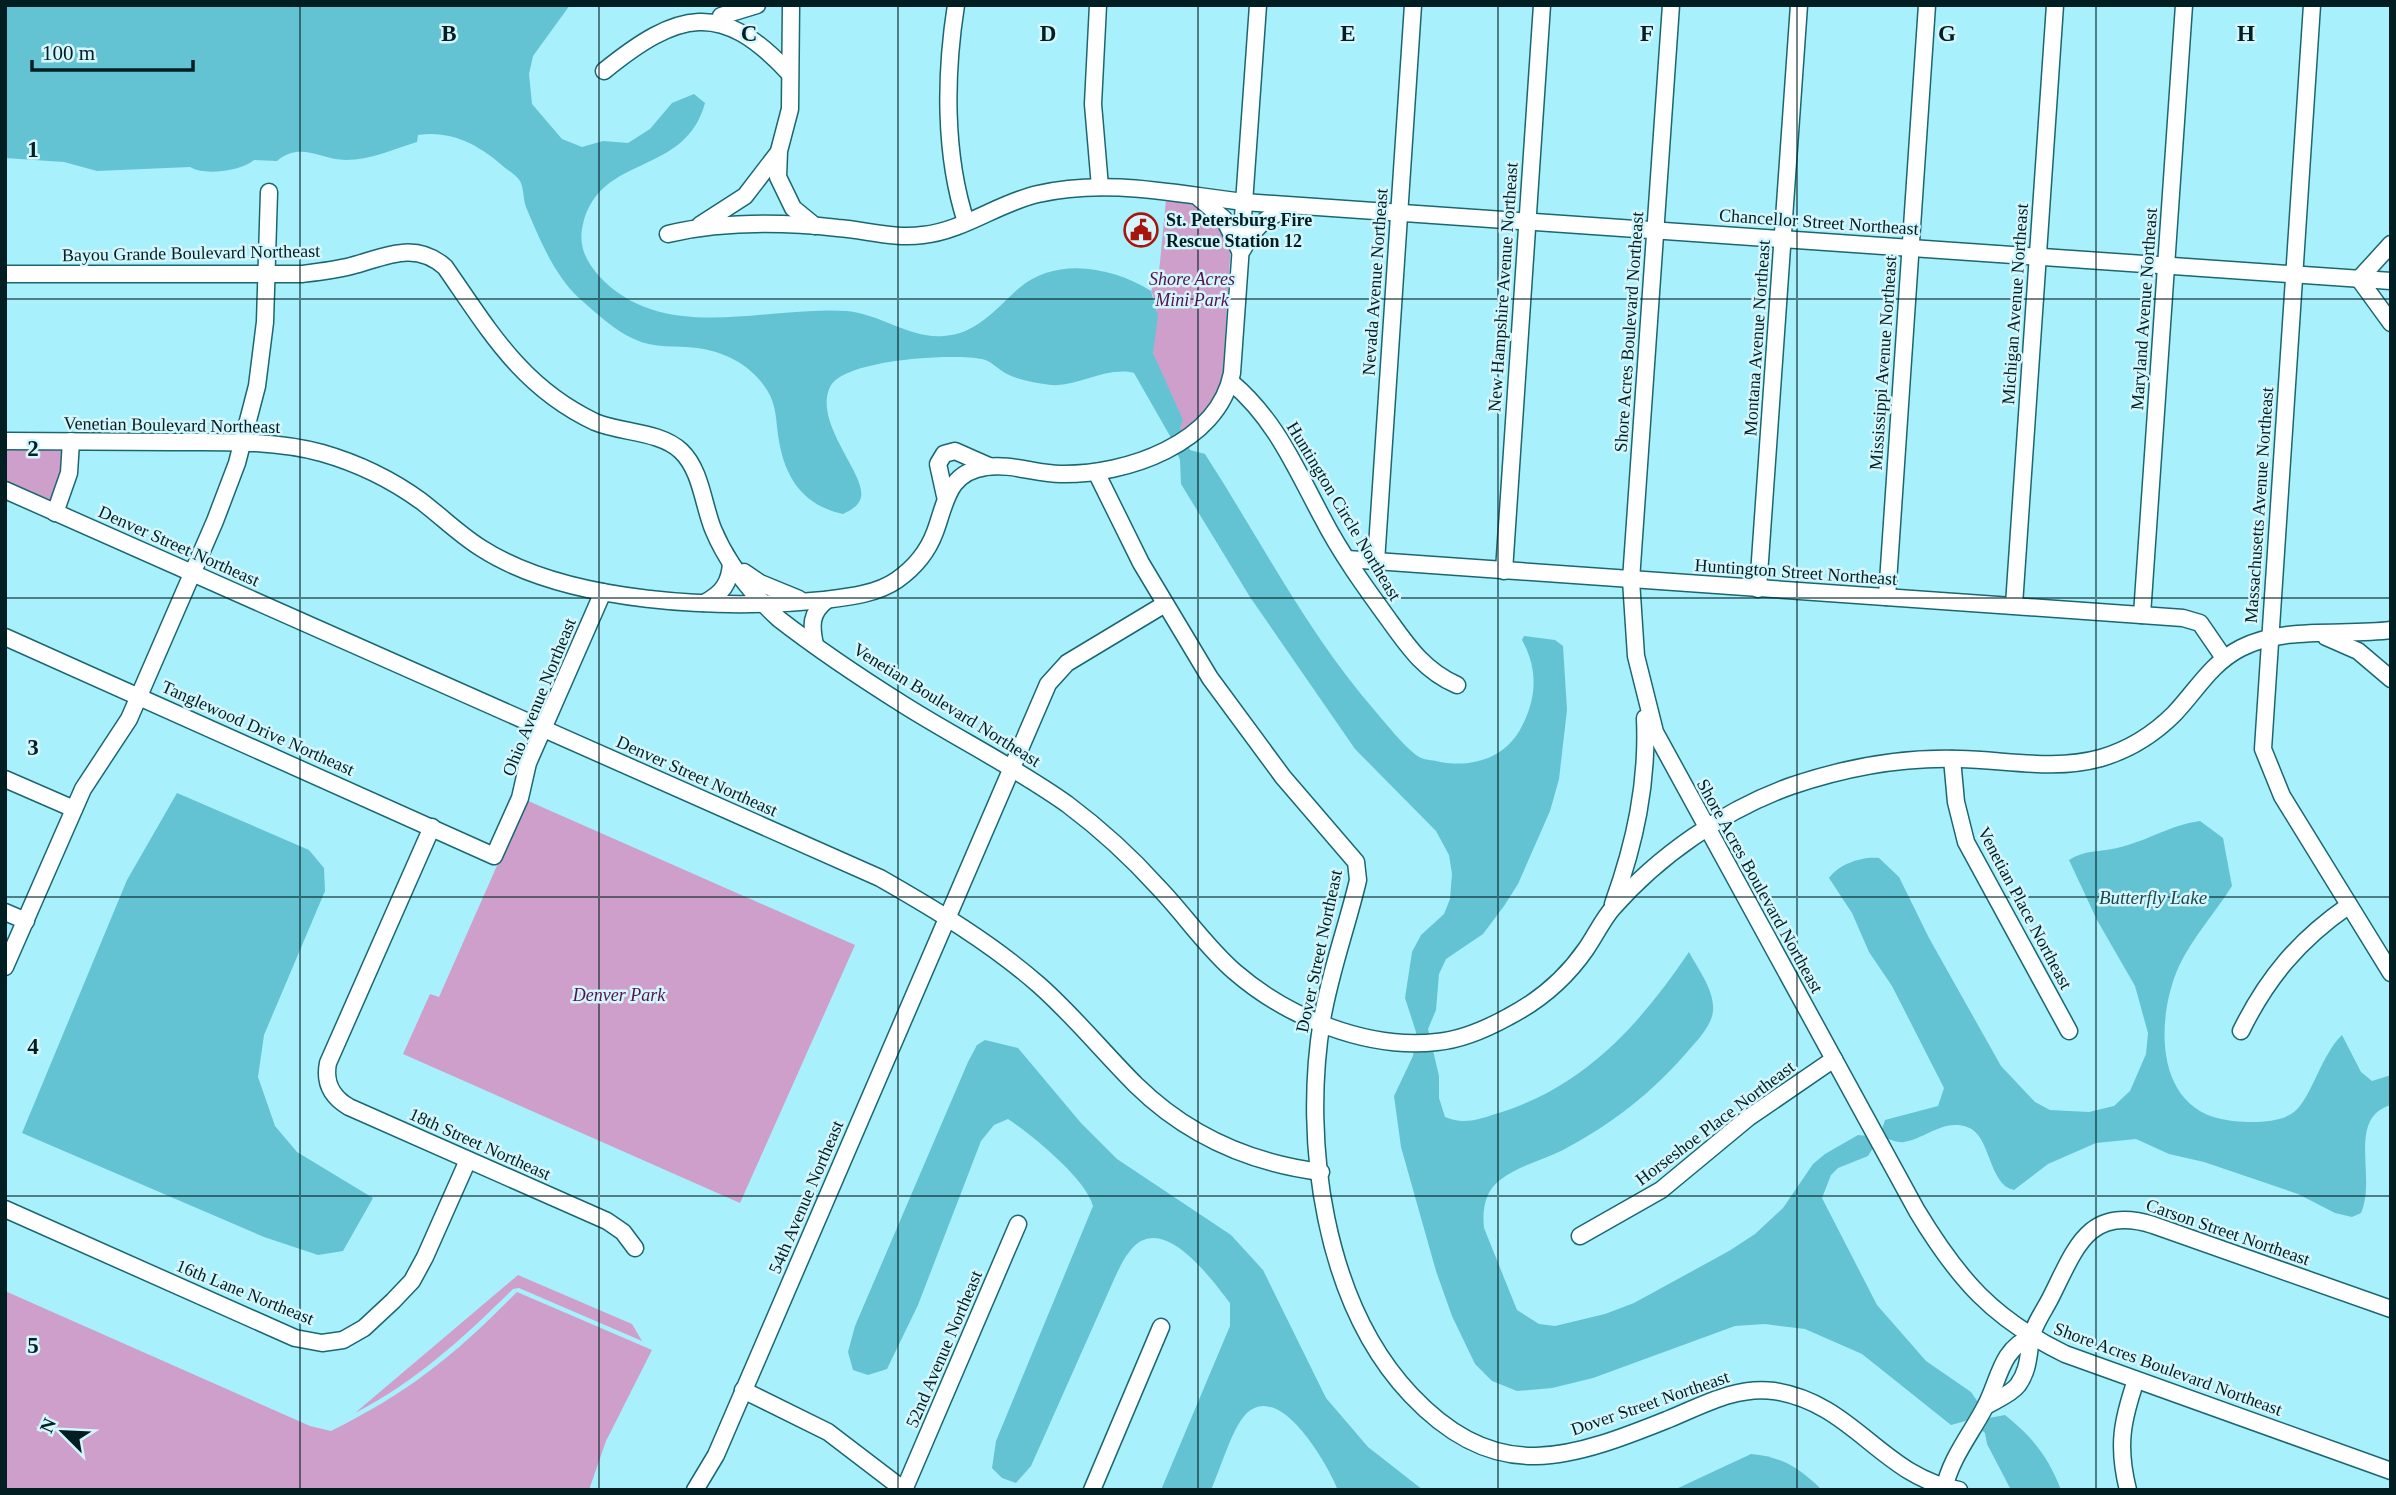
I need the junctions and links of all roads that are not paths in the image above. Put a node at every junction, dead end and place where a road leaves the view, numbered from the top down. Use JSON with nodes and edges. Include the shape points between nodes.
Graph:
{"nodes":[{"id":1,"x":757,"y":5,"type":"edge"},
{"id":2,"x":791,"y":5,"type":"edge"},
{"id":3,"x":956,"y":5,"type":"edge"},
{"id":4,"x":1098,"y":5,"type":"edge"},
{"id":5,"x":1258,"y":5,"type":"edge"},
{"id":6,"x":1413,"y":5,"type":"edge"},
{"id":7,"x":1542,"y":5,"type":"edge"},
{"id":8,"x":1671,"y":5,"type":"edge"},
{"id":9,"x":1799,"y":5,"type":"edge"},
{"id":10,"x":1927,"y":5,"type":"edge"},
{"id":11,"x":2055,"y":5,"type":"edge"},
{"id":12,"x":2184,"y":5,"type":"edge"},
{"id":13,"x":2312,"y":5,"type":"edge"},
{"id":14,"x":719,"y":16,"type":"junction"},
{"id":15,"x":604,"y":71,"type":"dead end"},
{"id":16,"x":788,"y":72,"type":"junction"},
{"id":17,"x":779,"y":151,"type":"junction"},
{"id":18,"x":1100,"y":187,"type":"junction"},
{"id":19,"x":269,"y":192,"type":"dead end"},
{"id":20,"x":1197,"y":197,"type":"junction"},
{"id":21,"x":1244,"y":202,"type":"junction"},
{"id":22,"x":1297,"y":206,"type":"junction"},
{"id":23,"x":1399,"y":213,"type":"junction"},
{"id":24,"x":965,"y":222,"type":"junction"},
{"id":25,"x":1527,"y":222,"type":"junction"},
{"id":26,"x":815,"y":226,"type":"junction"},
{"id":27,"x":695,"y":228,"type":"junction"},
{"id":28,"x":1655,"y":231,"type":"junction"},
{"id":29,"x":668,"y":234,"type":"dead end"},
{"id":30,"x":1783,"y":239,"type":"junction"},
{"id":31,"x":2391,"y":244,"type":"edge"},
{"id":32,"x":1910,"y":247,"type":"junction"},
{"id":33,"x":1241,"y":254,"type":"junction"},
{"id":34,"x":2038,"y":257,"type":"junction"},
{"id":35,"x":2166,"y":265,"type":"junction"},
{"id":36,"x":5,"y":274,"type":"edge"},
{"id":37,"x":268,"y":275,"type":"junction"},
{"id":38,"x":2294,"y":275,"type":"junction"},
{"id":39,"x":2359,"y":279,"type":"junction"},
{"id":40,"x":2391,"y":281,"type":"edge"},
{"id":41,"x":2391,"y":323,"type":"edge"},
{"id":42,"x":1231,"y":382,"type":"junction"},
{"id":43,"x":5,"y":441,"type":"edge"},
{"id":44,"x":71,"y":442,"type":"junction"},
{"id":45,"x":243,"y":442,"type":"junction"},
{"id":46,"x":989,"y":466,"type":"junction"},
{"id":47,"x":1096,"y":472,"type":"junction"},
{"id":48,"x":5,"y":490,"type":"edge"},
{"id":49,"x":945,"y":496,"type":"junction"},
{"id":50,"x":55,"y":513,"type":"junction"},
{"id":51,"x":1347,"y":559,"type":"junction"},
{"id":52,"x":1376,"y":562,"type":"junction"},
{"id":53,"x":731,"y":563,"type":"junction"},
{"id":54,"x":1504,"y":571,"type":"junction"},
{"id":55,"x":192,"y":572,"type":"junction"},
{"id":56,"x":1631,"y":580,"type":"junction"},
{"id":57,"x":1758,"y":589,"type":"junction"},
{"id":58,"x":603,"y":592,"type":"junction"},
{"id":59,"x":1887,"y":597,"type":"junction"},
{"id":60,"x":827,"y":600,"type":"junction"},
{"id":61,"x":805,"y":601,"type":"junction"},
{"id":62,"x":704,"y":603,"type":"junction"},
{"id":63,"x":763,"y":604,"type":"junction"},
{"id":64,"x":1165,"y":604,"type":"junction"},
{"id":65,"x":2014,"y":606,"type":"junction"},
{"id":66,"x":2142,"y":615,"type":"junction"},
{"id":67,"x":2391,"y":630,"type":"edge"},
{"id":68,"x":2322,"y":635,"type":"junction"},
{"id":69,"x":5,"y":637,"type":"edge"},
{"id":70,"x":2270,"y":637,"type":"junction"},
{"id":71,"x":816,"y":645,"type":"junction"},
{"id":72,"x":2224,"y":658,"type":"junction"},
{"id":73,"x":2391,"y":679,"type":"edge"},
{"id":74,"x":1457,"y":685,"type":"dead end"},
{"id":75,"x":138,"y":695,"type":"junction"},
{"id":76,"x":1645,"y":700,"type":"junction"},
{"id":77,"x":544,"y":728,"type":"junction"},
{"id":78,"x":1952,"y":759,"type":"junction"},
{"id":79,"x":1012,"y":766,"type":"junction"},
{"id":80,"x":5,"y":779,"type":"edge"},
{"id":81,"x":75,"y":810,"type":"junction"},
{"id":82,"x":432,"y":827,"type":"junction"},
{"id":83,"x":1707,"y":829,"type":"junction"},
{"id":84,"x":494,"y":856,"type":"joint"},
{"id":85,"x":2348,"y":906,"type":"junction"},
{"id":86,"x":1611,"y":910,"type":"junction"},
{"id":87,"x":5,"y":912,"type":"edge"},
{"id":88,"x":946,"y":916,"type":"junction"},
{"id":89,"x":26,"y":921,"type":"junction"},
{"id":90,"x":5,"y":967,"type":"edge"},
{"id":91,"x":2391,"y":973,"type":"edge"},
{"id":92,"x":1322,"y":1023,"type":"junction"},
{"id":93,"x":2069,"y":1031,"type":"dead end"},
{"id":94,"x":2241,"y":1031,"type":"dead end"},
{"id":95,"x":1834,"y":1059,"type":"junction"},
{"id":96,"x":468,"y":1160,"type":"junction"},
{"id":97,"x":1321,"y":1172,"type":"junction"},
{"id":98,"x":5,"y":1209,"type":"edge"},
{"id":99,"x":1018,"y":1224,"type":"dead end"},
{"id":100,"x":1580,"y":1236,"type":"dead end"},
{"id":101,"x":635,"y":1248,"type":"dead end"},
{"id":102,"x":2391,"y":1309,"type":"edge"},
{"id":103,"x":1161,"y":1327,"type":"dead end"},
{"id":104,"x":2031,"y":1337,"type":"junction"},
{"id":105,"x":2136,"y":1380,"type":"junction"},
{"id":106,"x":743,"y":1390,"type":"junction"},
{"id":107,"x":1986,"y":1406,"type":"junction"},
{"id":108,"x":2391,"y":1471,"type":"edge"},
{"id":109,"x":1951,"y":1489,"type":"edge"},
{"id":110,"x":695,"y":1490,"type":"edge"},
{"id":111,"x":904,"y":1490,"type":"edge"},
{"id":112,"x":1092,"y":1490,"type":"edge"},
{"id":113,"x":2128,"y":1490,"type":"edge"}],
"edges":[{"from":1,"to":14,"type":"street"},
{"from":2,"to":16,"type":"street"},
{"from":3,"to":24,"type":"street","via":[[950,116],[955,177]]},
{"from":4,"to":18,"type":"street","via":[[1093,104]]},
{"from":5,"to":21,"type":"street"},
{"from":6,"to":23,"type":"street","name":"Nevada Avenue Northeast"},
{"from":7,"to":25,"type":"street","name":"New Hampshire Avenue Northeast"},
{"from":8,"to":28,"type":"street","name":"Shore Acres Boulevard Northeast"},
{"from":9,"to":30,"type":"street","name":"Montana Avenue Northeast"},
{"from":10,"to":32,"type":"street","name":"Mississippi Avenue Northeast"},
{"from":11,"to":34,"type":"street","name":"Michigan Avenue Northeast"},
{"from":12,"to":35,"type":"street","name":"Maryland Avenue Northeast"},
{"from":13,"to":38,"type":"street","name":"Massachusetts Avenue Northeast"},
{"from":14,"to":15,"type":"street","via":[[686,17],[662,28]]},
{"from":14,"to":16,"type":"street","via":[[764,41]]},
{"from":16,"to":17,"type":"street","via":[[790,109]]},
{"from":17,"to":26,"type":"street","via":[[781,188],[793,208]]},
{"from":17,"to":27,"type":"street","via":[[745,196]]},
{"from":18,"to":20,"type":"street"},
{"from":18,"to":24,"type":"street","via":[[1034,195]]},
{"from":19,"to":37,"type":"street"},
{"from":20,"to":21,"type":"street"},
{"from":20,"to":33,"type":"street","via":[[1224,219]]},
{"from":21,"to":22,"type":"street","name":"Chancellor Street Northeast"},
{"from":21,"to":33,"type":"street"},
{"from":22,"to":23,"type":"street","name":"Chancellor Street Northeast"},
{"from":22,"to":33,"type":"street","via":[[1265,220]]},
{"from":23,"to":25,"type":"street","name":"Chancellor Street Northeast"},
{"from":23,"to":52,"type":"street","name":"Nevada Avenue Northeast"},
{"from":24,"to":26,"type":"street","via":[[923,235]]},
{"from":25,"to":28,"type":"street","name":"Chancellor Street Northeast"},
{"from":25,"to":54,"type":"street","name":"New Hampshire Avenue Northeast"},
{"from":26,"to":27,"type":"street"},
{"from":27,"to":29,"type":"street"},
{"from":28,"to":30,"type":"street","name":"Chancellor Street Northeast"},
{"from":28,"to":56,"type":"street","name":"Shore Acres Boulevard Northeast"},
{"from":30,"to":32,"type":"street","name":"Chancellor Street Northeast"},
{"from":30,"to":57,"type":"street","name":"Montana Avenue Northeast"},
{"from":31,"to":39,"type":"street"},
{"from":32,"to":34,"type":"street","name":"Chancellor Street Northeast"},
{"from":32,"to":59,"type":"street","name":"Mississippi Avenue Northeast"},
{"from":33,"to":42,"type":"street"},
{"from":34,"to":35,"type":"street","name":"Chancellor Street Northeast"},
{"from":34,"to":65,"type":"street","name":"Michigan Avenue Northeast"},
{"from":35,"to":38,"type":"street","name":"Chancellor Street Northeast"},
{"from":35,"to":66,"type":"street","name":"Maryland Avenue Northeast"},
{"from":36,"to":37,"type":"street","name":"Bayou Grande Boulevard Northeast"},
{"from":37,"to":45,"type":"street","via":[[257,386]]},
{"from":37,"to":53,"type":"street","name":"Bayou Grande Boulevard Northeast","via":[[327,271],[400,252],[433,258],[445,267],[502,349],[542,387],[593,421],[659,439],[682,452],[694,469],[713,529]]},
{"from":38,"to":39,"type":"street","name":"Chancellor Street Northeast"},
{"from":38,"to":70,"type":"street","name":"Massachusetts Avenue Northeast"},
{"from":39,"to":40,"type":"street","name":"Chancellor Street Northeast"},
{"from":39,"to":41,"type":"street"},
{"from":42,"to":47,"type":"street","via":[[1210,420],[1185,437],[1129,464]]},
{"from":42,"to":51,"type":"street","name":"Huntington Circle Northeast","via":[[1250,398],[1290,452]]},
{"from":43,"to":44,"type":"street","name":"Venetian Boulevard Northeast"},
{"from":44,"to":45,"type":"street","name":"Venetian Boulevard Northeast"},
{"from":44,"to":50,"type":"street","via":[[69,473]]},
{"from":45,"to":55,"type":"street"},
{"from":45,"to":58,"type":"street","name":"Venetian Boulevard Northeast","via":[[323,453],[365,469],[419,499],[499,559],[543,577]]},
{"from":46,"to":47,"type":"street","via":[[1048,474]]},
{"from":46,"to":49,"type":"street","via":[[961,476]]},
{"from":46,"to":49,"type":"street","via":[[955,451],[944,454],[938,464]]},
{"from":47,"to":64,"type":"street","name":"Dover Street Northeast"},
{"from":48,"to":50,"type":"street","name":"Denver Street Northeast"},
{"from":49,"to":60,"type":"street","via":[[930,543],[904,575],[867,593]]},
{"from":50,"to":55,"type":"street","name":"Denver Street Northeast"},
{"from":51,"to":52,"type":"street","name":"Huntington Street Northeast"},
{"from":51,"to":74,"type":"street","name":"Huntington Circle Northeast","via":[[1422,665]]},
{"from":52,"to":54,"type":"street","name":"Huntington Street Northeast"},
{"from":53,"to":61,"type":"street","via":[[760,583]]},
{"from":53,"to":62,"type":"street","via":[[724,589]]},
{"from":53,"to":63,"type":"street","name":"Bayou Grande Boulevard Northeast"},
{"from":54,"to":56,"type":"street","name":"Huntington Street Northeast"},
{"from":55,"to":75,"type":"street"},
{"from":55,"to":77,"type":"street","name":"Denver Street Northeast"},
{"from":56,"to":57,"type":"street","name":"Huntington Street Northeast"},
{"from":56,"to":76,"type":"street","name":"Shore Acres Boulevard Northeast","via":[[1636,656]]},
{"from":57,"to":59,"type":"street","name":"Huntington Street Northeast"},
{"from":58,"to":62,"type":"street","name":"Venetian Boulevard Northeast"},
{"from":58,"to":77,"type":"street","name":"Ohio Avenue Northeast"},
{"from":59,"to":65,"type":"street","name":"Huntington Street Northeast"},
{"from":60,"to":61,"type":"street"},
{"from":60,"to":71,"type":"street","via":[[812,622]]},
{"from":61,"to":63,"type":"street"},
{"from":62,"to":63,"type":"street","name":"Venetian Boulevard Northeast"},
{"from":63,"to":71,"type":"street","name":"Venetian Boulevard Northeast"},
{"from":64,"to":79,"type":"street","name":"54th Avenue Northeast","via":[[1059,668]]},
{"from":64,"to":92,"type":"street","name":"Dover Street Northeast","via":[[1244,726],[1356,862],[1358,880]]},
{"from":65,"to":66,"type":"street","name":"Huntington Street Northeast"},
{"from":66,"to":72,"type":"street","name":"Huntington Street Northeast","via":[[2194,620]]},
{"from":67,"to":68,"type":"street","name":"Venetian Boulevard Northeast"},
{"from":68,"to":70,"type":"street","name":"Venetian Boulevard Northeast"},
{"from":68,"to":73,"type":"street","via":[[2358,651]]},
{"from":69,"to":75,"type":"street","name":"Tanglewood Drive Northeast"},
{"from":70,"to":72,"type":"street","name":"Venetian Boulevard Northeast"},
{"from":70,"to":85,"type":"street","name":"Massachusetts Avenue Northeast","via":[[2262,733],[2267,763]]},
{"from":71,"to":79,"type":"street","name":"Venetian Boulevard Northeast","via":[[907,707]]},
{"from":72,"to":78,"type":"street","name":"Venetian Boulevard Northeast","via":[[2163,724],[2117,752],[2056,765]]},
{"from":75,"to":81,"type":"street"},
{"from":75,"to":82,"type":"street","name":"Tanglewood Drive Northeast"},
{"from":76,"to":83,"type":"street","name":"Shore Acres Boulevard Northeast","via":[[1656,732]]},
{"from":76,"to":86,"type":"street","name":"Venetian Boulevard Northeast","via":[[1642,802]]},
{"from":77,"to":84,"type":"street","name":"Ohio Avenue Northeast"},
{"from":77,"to":88,"type":"street","name":"Denver Street Northeast","via":[[880,878]]},
{"from":78,"to":83,"type":"street","name":"Venetian Boulevard Northeast","via":[[1876,765],[1811,780],[1750,804]]},
{"from":78,"to":93,"type":"street","name":"Venetian Place Northeast","via":[[1966,842]]},
{"from":79,"to":88,"type":"street","name":"54th Avenue Northeast"},
{"from":79,"to":92,"type":"street","name":"Venetian Boulevard Northeast","via":[[1073,809],[1125,855],[1232,970],[1268,996]]},
{"from":80,"to":81,"type":"street"},
{"from":81,"to":89,"type":"street"},
{"from":82,"to":84,"type":"street","name":"Tanglewood Drive Northeast"},
{"from":82,"to":96,"type":"street","name":"18th Street Northeast","via":[[326,1073],[340,1102]]},
{"from":83,"to":86,"type":"street","name":"Venetian Boulevard Northeast","via":[[1660,863]]},
{"from":83,"to":95,"type":"street","name":"Shore Acres Boulevard Northeast"},
{"from":85,"to":91,"type":"street","name":"Massachusetts Avenue Northeast"},
{"from":85,"to":94,"type":"street","via":[[2292,951]]},
{"from":86,"to":92,"type":"street","name":"Venetian Boulevard Northeast","via":[[1557,984],[1506,1018],[1439,1042],[1370,1038]]},
{"from":87,"to":89,"type":"street"},
{"from":88,"to":97,"type":"street","name":"Denver Street Northeast","via":[[1039,985],[1174,1118],[1249,1157]]},
{"from":88,"to":106,"type":"street","name":"54th Avenue Northeast"},
{"from":89,"to":90,"type":"street"},
{"from":92,"to":97,"type":"street","name":"Dover Street Northeast","via":[[1316,1105]]},
{"from":95,"to":100,"type":"street","name":"Horseshoe Place Northeast","via":[[1748,1118],[1661,1190]]},
{"from":95,"to":104,"type":"street","name":"Shore Acres Boulevard Northeast","via":[[1958,1275],[1976,1296]]},
{"from":96,"to":98,"type":"street","name":"16th Lane Northeast","via":[[412,1281],[364,1328],[343,1340],[322,1343],[295,1338]]},
{"from":96,"to":101,"type":"street","name":"18th Street Northeast","via":[[607,1221]]},
{"from":97,"to":109,"type":"street","name":"Dover Street Northeast","via":[[1338,1264],[1356,1315],[1399,1382],[1430,1415],[1469,1442],[1504,1454],[1553,1454],[1624,1436],[1714,1398],[1771,1391],[1833,1411],[1913,1475]]},
{"from":99,"to":111,"type":"street","name":"52nd Avenue Northeast"},
{"from":102,"to":104,"type":"street","name":"Carson Street Northeast","via":[[2165,1228],[2136,1219],[2113,1219],[2094,1228],[2077,1246]]},
{"from":103,"to":112,"type":"street"},
{"from":104,"to":105,"type":"street","name":"Shore Acres Boulevard Northeast"},
{"from":104,"to":107,"type":"street","via":[[2019,1342],[2000,1368]]},
{"from":104,"to":107,"type":"street","via":[[2031,1359],[2018,1384]]},
{"from":105,"to":108,"type":"street","name":"Shore Acres Boulevard Northeast"},
{"from":105,"to":113,"type":"street","via":[[2120,1441]]},
{"from":106,"to":110,"type":"street","name":"54th Avenue Northeast","via":[[716,1455]]},
{"from":106,"to":111,"type":"street","via":[[828,1432]]},
{"from":107,"to":109,"type":"street","via":[[1957,1454]]}]}
